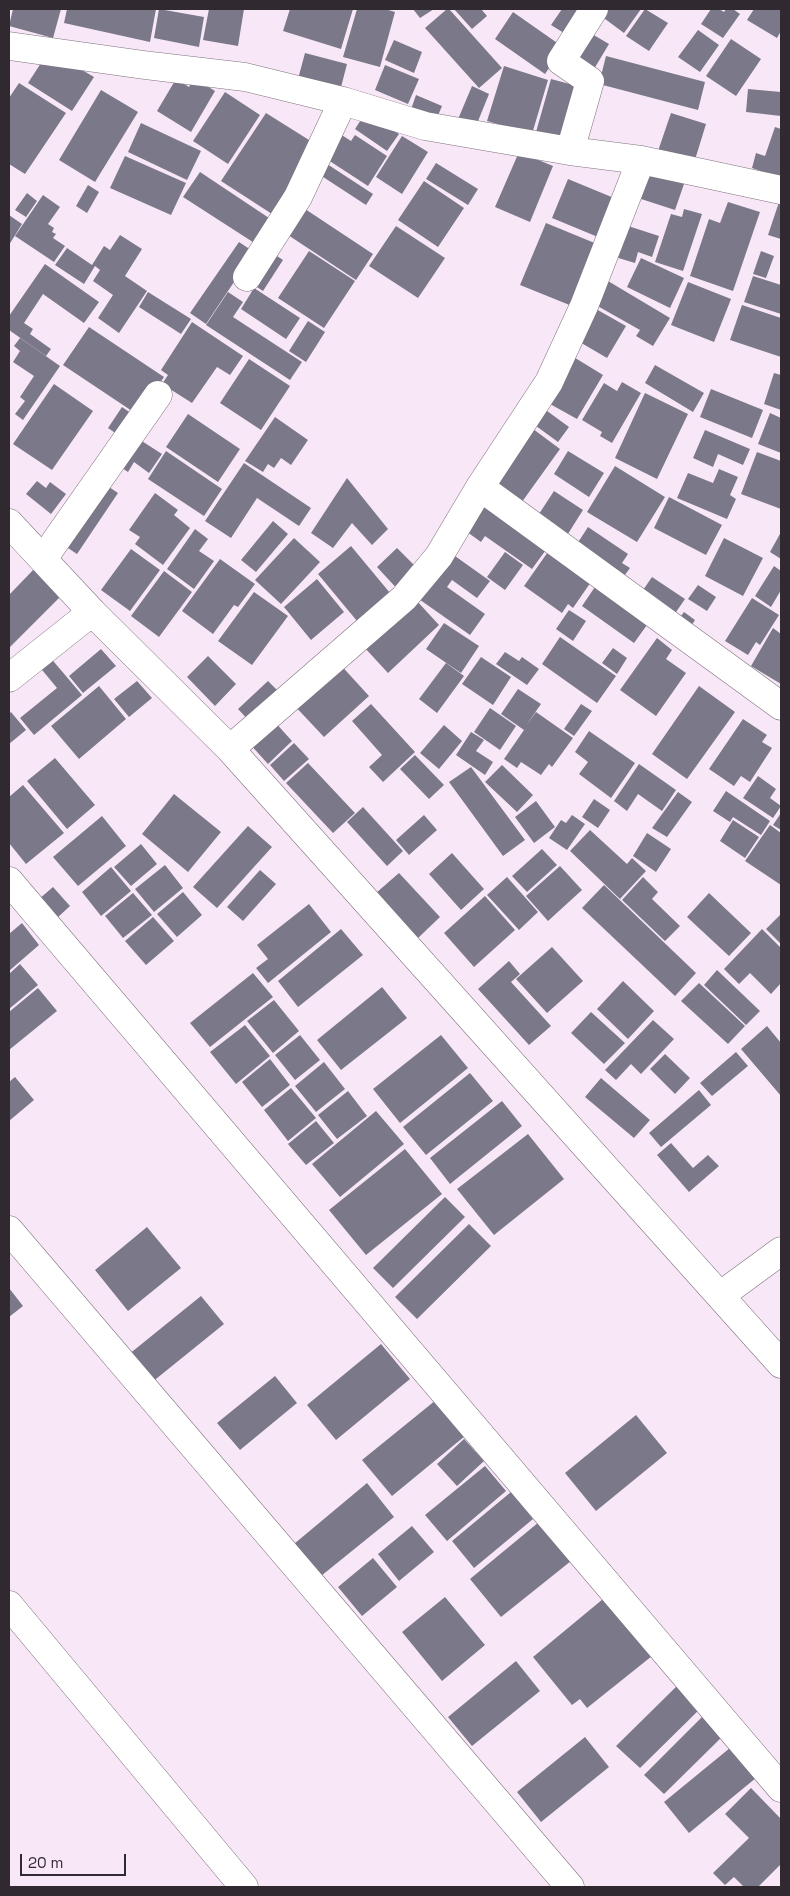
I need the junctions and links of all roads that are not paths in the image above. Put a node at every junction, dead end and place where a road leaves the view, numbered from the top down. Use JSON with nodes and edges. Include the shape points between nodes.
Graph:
{"nodes":[{"id":1,"x":594,"y":9,"type":"edge"},
{"id":2,"x":9,"y":46,"type":"edge"},
{"id":3,"x":343,"y":101,"type":"junction"},
{"id":4,"x":570,"y":151,"type":"junction"},
{"id":5,"x":641,"y":160,"type":"junction"},
{"id":6,"x":780,"y":188,"type":"edge"},
{"id":7,"x":247,"y":277,"type":"dead end"},
{"id":8,"x":158,"y":396,"type":"dead end"},
{"id":9,"x":480,"y":487,"type":"junction"},
{"id":10,"x":9,"y":523,"type":"edge"},
{"id":11,"x":43,"y":559,"type":"junction"},
{"id":12,"x":92,"y":612,"type":"junction"},
{"id":13,"x":9,"y":678,"type":"edge"},
{"id":14,"x":781,"y":706,"type":"edge"},
{"id":15,"x":230,"y":749,"type":"junction"},
{"id":16,"x":9,"y":881,"type":"edge"},
{"id":17,"x":9,"y":1230,"type":"edge"},
{"id":18,"x":781,"y":1251,"type":"edge"},
{"id":19,"x":721,"y":1295,"type":"junction"},
{"id":20,"x":781,"y":1364,"type":"edge"},
{"id":21,"x":9,"y":1605,"type":"edge"},
{"id":22,"x":781,"y":1788,"type":"edge"},
{"id":23,"x":244,"y":1887,"type":"edge"},
{"id":24,"x":570,"y":1887,"type":"edge"}],
"edges":[{"from":1,"to":4,"type":"street","via":[[561,60],[590,81]]},
{"from":2,"to":3,"type":"street","via":[[245,77]]},
{"from":3,"to":4,"type":"street","via":[[425,126]]},
{"from":3,"to":7,"type":"street","via":[[298,197]]},
{"from":4,"to":5,"type":"street"},
{"from":5,"to":6,"type":"street"},
{"from":5,"to":9,"type":"street","via":[[584,306],[549,382]]},
{"from":8,"to":11,"type":"street"},
{"from":9,"to":14,"type":"street"},
{"from":9,"to":15,"type":"street","via":[[439,556],[404,598]]},
{"from":10,"to":11,"type":"street"},
{"from":11,"to":12,"type":"street"},
{"from":12,"to":13,"type":"street"},
{"from":12,"to":15,"type":"street"},
{"from":15,"to":19,"type":"street"},
{"from":16,"to":22,"type":"street"},
{"from":17,"to":24,"type":"street"},
{"from":18,"to":19,"type":"street"},
{"from":19,"to":20,"type":"street"},
{"from":21,"to":23,"type":"street"}]}
